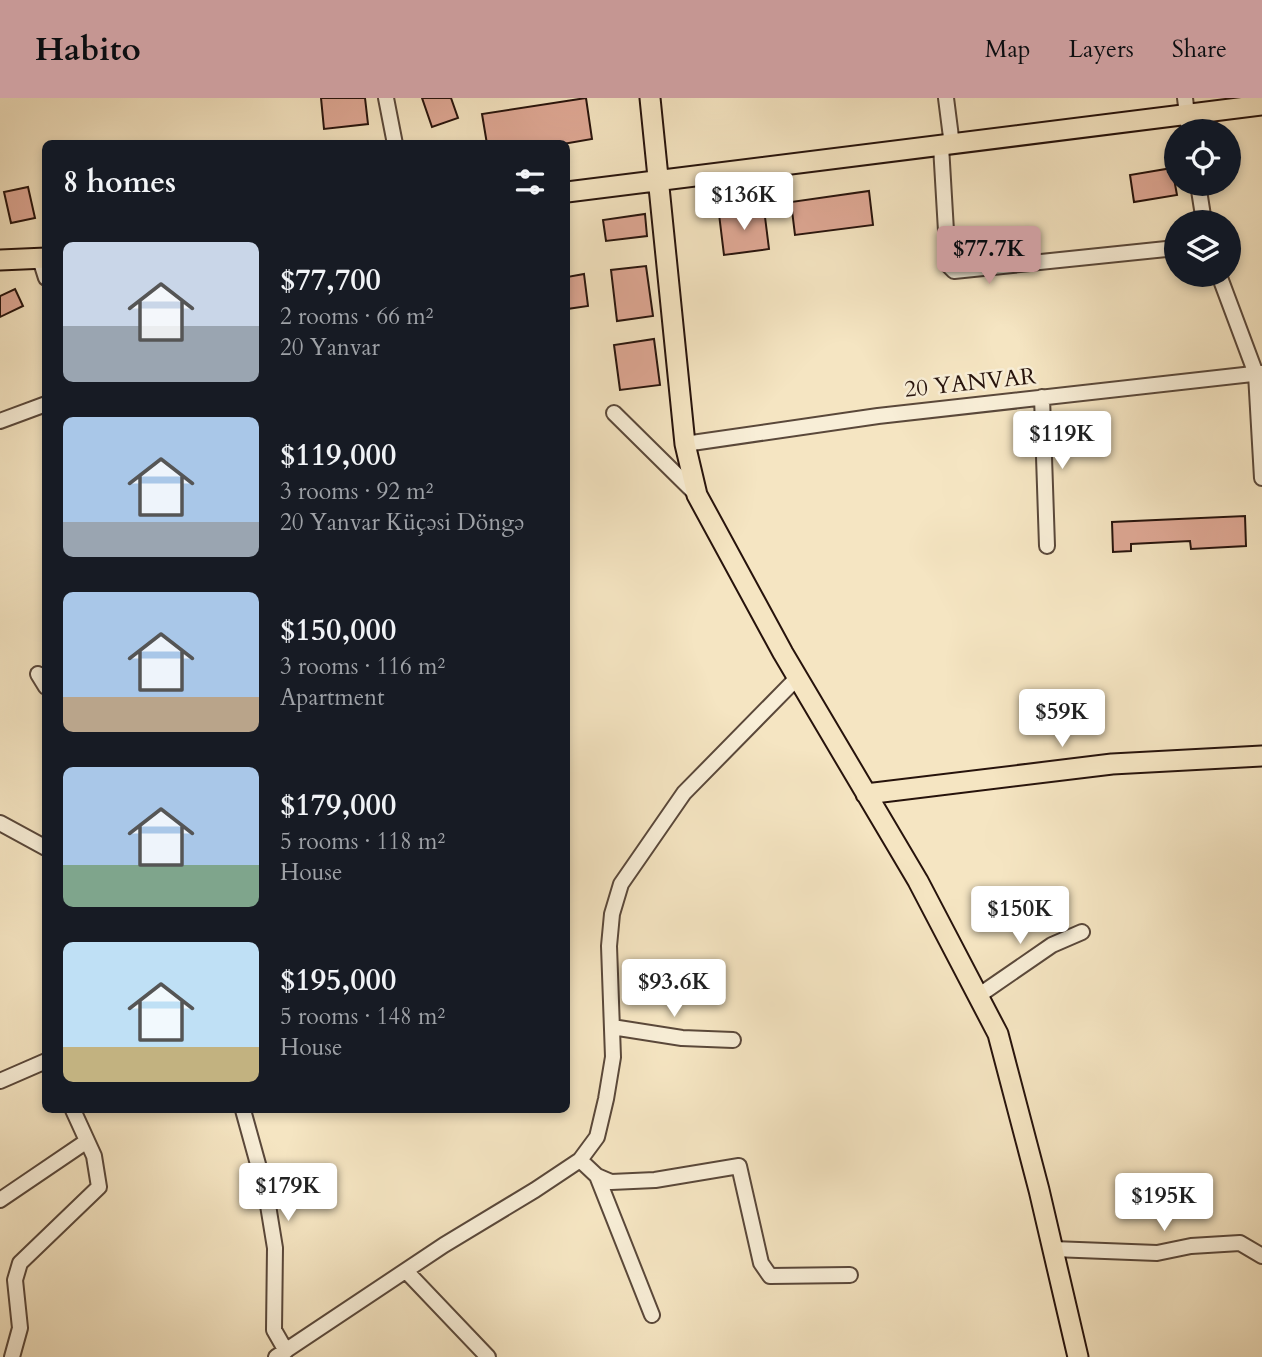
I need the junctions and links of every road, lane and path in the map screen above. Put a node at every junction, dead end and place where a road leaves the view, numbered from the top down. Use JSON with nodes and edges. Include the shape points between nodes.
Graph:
{"nodes":[{"id":1,"x":386,"y":98,"type":"edge"},
{"id":2,"x":650,"y":98,"type":"edge"},
{"id":3,"x":946,"y":98,"type":"edge"},
{"id":4,"x":1262,"y":105,"type":"edge"},
{"id":5,"x":1187,"y":115,"type":"edge"},
{"id":6,"x":394,"y":140,"type":"edge"},
{"id":7,"x":946,"y":145,"type":"junction"},
{"id":8,"x":658,"y":182,"type":"junction"},
{"id":9,"x":570,"y":192,"type":"edge"},
{"id":10,"x":1164,"y":249,"type":"edge"},
{"id":11,"x":0,"y":260,"type":"edge"},
{"id":12,"x":42,"y":265,"type":"edge"},
{"id":13,"x":1224,"y":287,"type":"edge"},
{"id":14,"x":1259,"y":373,"type":"edge"},
{"id":15,"x":1042,"y":397,"type":"junction"},
{"id":16,"x":42,"y":405,"type":"edge"},
{"id":17,"x":614,"y":413,"type":"dead end"},
{"id":18,"x":0,"y":421,"type":"edge"},
{"id":19,"x":685,"y":444,"type":"junction"},
{"id":20,"x":1262,"y":478,"type":"edge"},
{"id":21,"x":697,"y":495,"type":"junction"},
{"id":22,"x":1047,"y":546,"type":"dead end"},
{"id":23,"x":797,"y":678,"type":"junction"},
{"id":24,"x":1262,"y":756,"type":"edge"},
{"id":25,"x":866,"y":794,"type":"junction"},
{"id":26,"x":0,"y":823,"type":"edge"},
{"id":27,"x":42,"y":846,"type":"edge"},
{"id":28,"x":1082,"y":932,"type":"dead end"},
{"id":29,"x":978,"y":996,"type":"junction"},
{"id":30,"x":612,"y":1027,"type":"junction"},
{"id":31,"x":733,"y":1040,"type":"dead end"},
{"id":32,"x":42,"y":1062,"type":"edge"},
{"id":33,"x":0,"y":1081,"type":"edge"},
{"id":34,"x":74,"y":1113,"type":"edge"},
{"id":35,"x":244,"y":1113,"type":"edge"},
{"id":36,"x":87,"y":1141,"type":"junction"},
{"id":37,"x":580,"y":1160,"type":"junction"},
{"id":38,"x":597,"y":1176,"type":"junction"},
{"id":39,"x":0,"y":1199,"type":"edge"},
{"id":40,"x":1053,"y":1249,"type":"junction"},
{"id":41,"x":1262,"y":1256,"type":"edge"},
{"id":42,"x":406,"y":1271,"type":"junction"},
{"id":43,"x":849,"y":1275,"type":"dead end"},
{"id":44,"x":652,"y":1315,"type":"dead end"},
{"id":45,"x":281,"y":1354,"type":"edge"},
{"id":46,"x":12,"y":1357,"type":"edge"},
{"id":47,"x":488,"y":1357,"type":"edge"},
{"id":48,"x":1078,"y":1357,"type":"edge"}],
"edges":[{"from":1,"to":6,"type":"street"},
{"from":2,"to":8,"type":"main road"},
{"from":3,"to":7,"type":"street"},
{"from":4,"to":5,"type":"main road"},
{"from":5,"to":7,"type":"main road"},
{"from":7,"to":8,"type":"main road"},
{"from":7,"to":10,"type":"street","via":[[948,265],[954,271]]},
{"from":8,"to":9,"type":"main road"},
{"from":8,"to":19,"type":"main road"},
{"from":11,"to":12,"type":"main road"},
{"from":13,"to":14,"type":"street"},
{"from":14,"to":15,"type":"street","name":"20 YANVAR"},
{"from":14,"to":20,"type":"street"},
{"from":15,"to":19,"type":"street","name":"20 YANVAR"},
{"from":15,"to":22,"type":"street"},
{"from":16,"to":18,"type":"street"},
{"from":17,"to":21,"type":"street"},
{"from":19,"to":21,"type":"main road"},
{"from":21,"to":23,"type":"main road"},
{"from":23,"to":25,"type":"main road"},
{"from":23,"to":30,"type":"street","via":[[684,793],[621,884],[609,946]]},
{"from":24,"to":25,"type":"main road","via":[[1112,764]]},
{"from":25,"to":29,"type":"main road"},
{"from":26,"to":27,"type":"street"},
{"from":28,"to":29,"type":"street","via":[[1052,945]]},
{"from":29,"to":40,"type":"main road","via":[[998,1034]]},
{"from":30,"to":31,"type":"street"},
{"from":30,"to":37,"type":"street","via":[[607,1099],[597,1137]]},
{"from":32,"to":33,"type":"street"},
{"from":34,"to":36,"type":"street"},
{"from":35,"to":45,"type":"street","via":[[266,1193],[275,1248],[274,1330]]},
{"from":36,"to":39,"type":"street"},
{"from":36,"to":46,"type":"street","via":[[100,1186],[20,1264],[15,1280],[20,1328]]},
{"from":37,"to":38,"type":"street"},
{"from":37,"to":42,"type":"street"},
{"from":38,"to":43,"type":"street","via":[[611,1182],[655,1180],[739,1166],[761,1263],[770,1276]]},
{"from":38,"to":44,"type":"street"},
{"from":40,"to":41,"type":"street","via":[[1157,1253],[1191,1245],[1240,1243]]},
{"from":40,"to":48,"type":"main road"},
{"from":42,"to":45,"type":"street"},
{"from":42,"to":47,"type":"street"}]}
